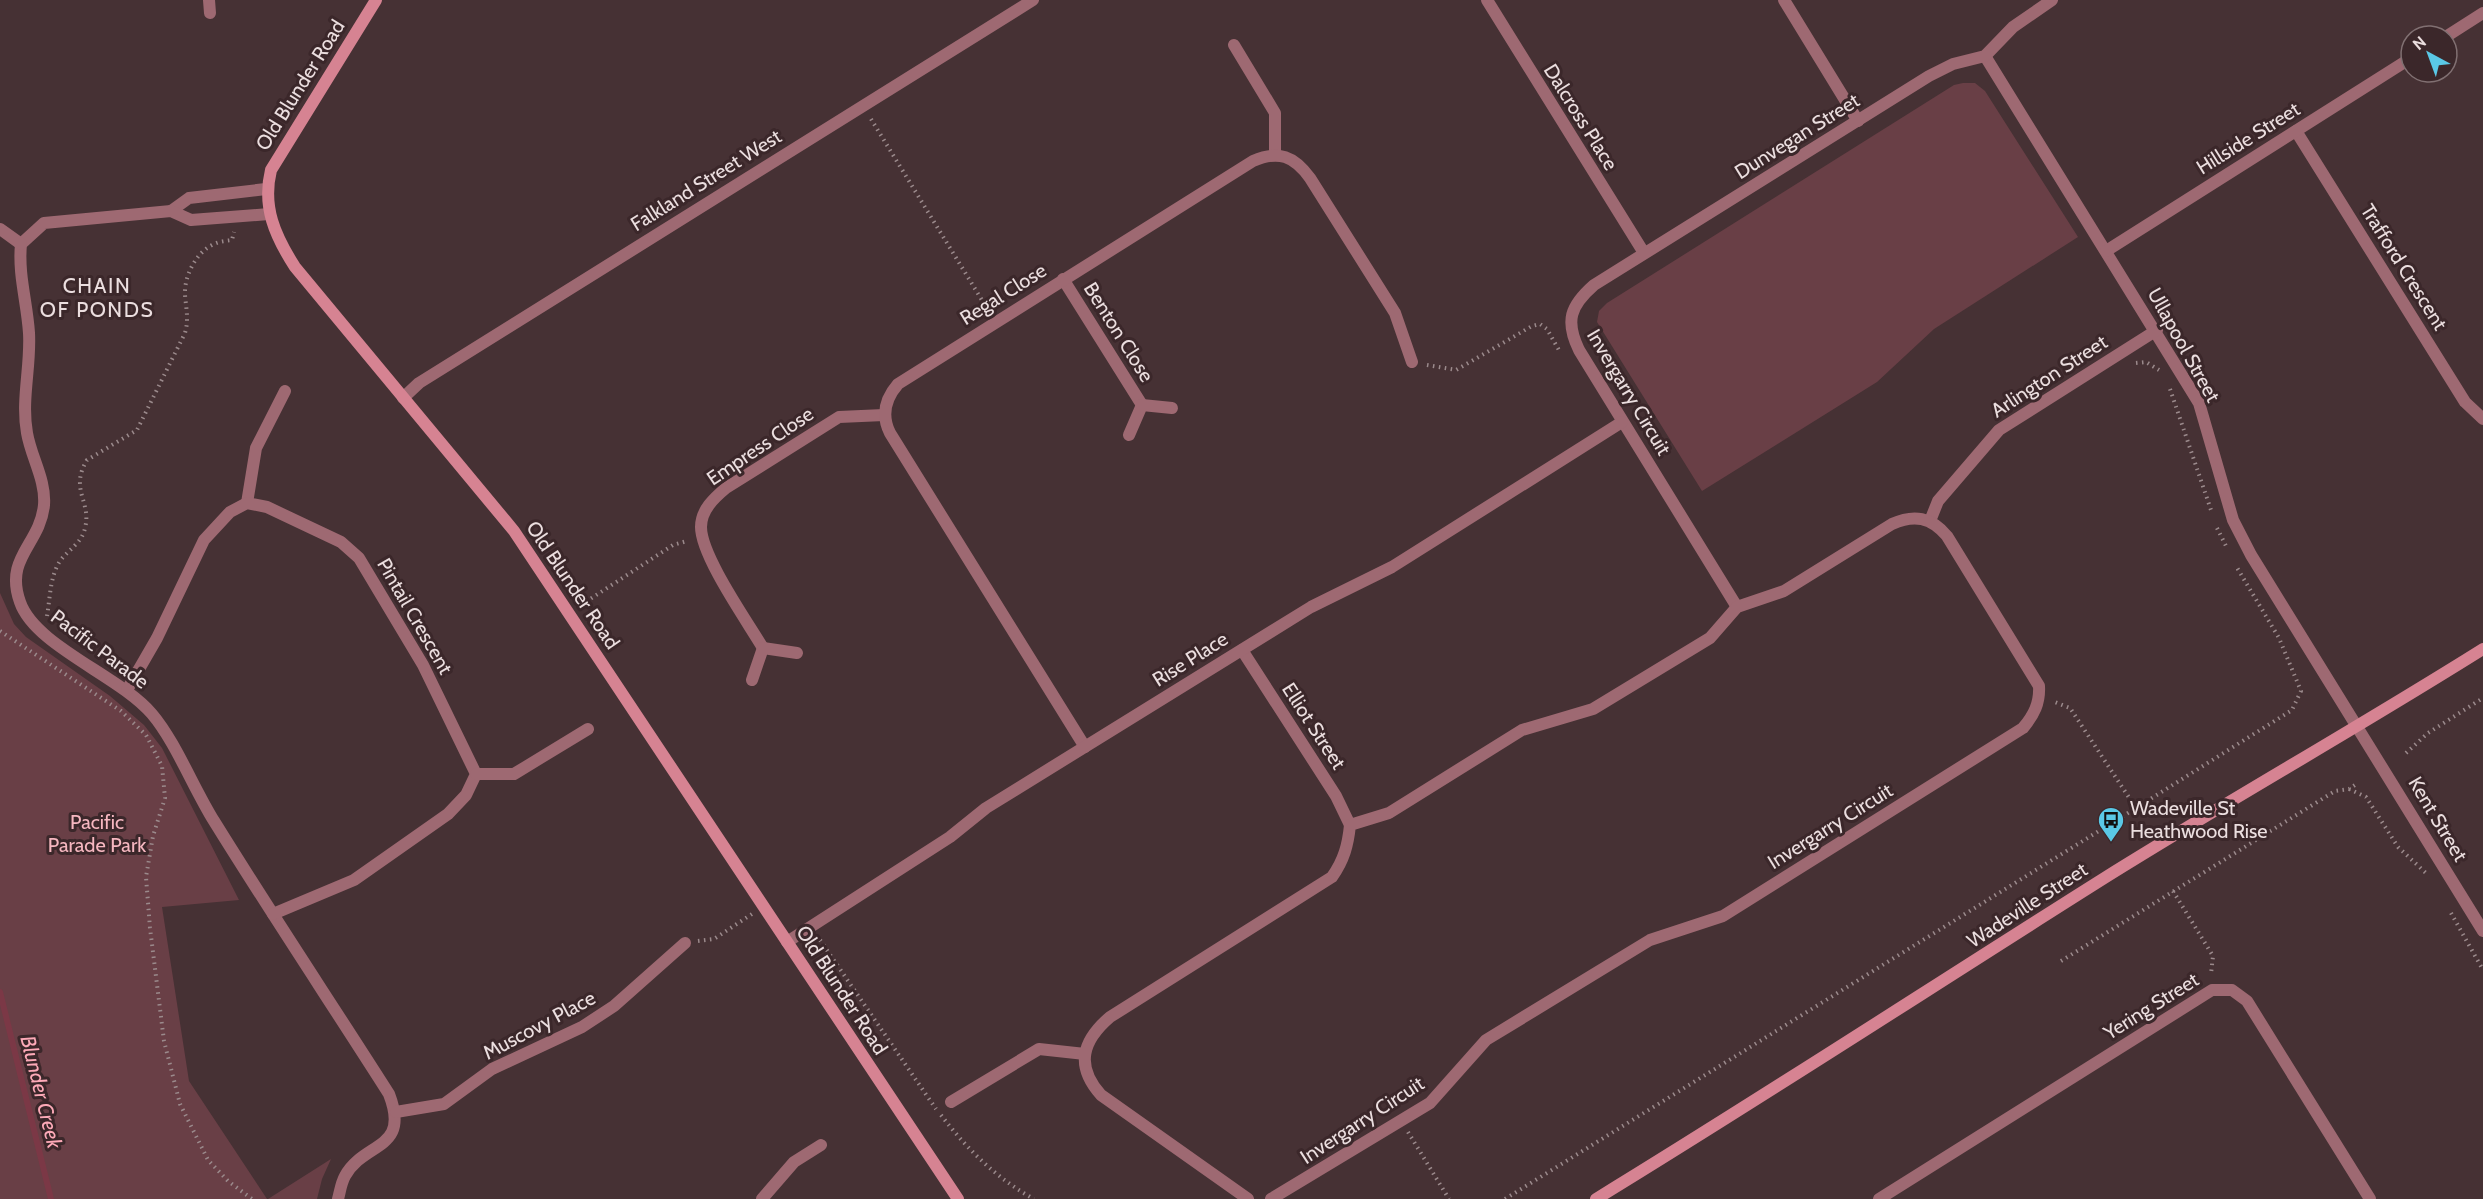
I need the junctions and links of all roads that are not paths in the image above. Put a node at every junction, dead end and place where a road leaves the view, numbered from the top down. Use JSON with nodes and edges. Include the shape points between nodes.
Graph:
{"nodes":[{"id":1,"x":209,"y":0,"type":"edge"},
{"id":2,"x":376,"y":0,"type":"edge"},
{"id":3,"x":1033,"y":0,"type":"edge"},
{"id":4,"x":1487,"y":0,"type":"edge"},
{"id":5,"x":1784,"y":0,"type":"edge"},
{"id":6,"x":2052,"y":0,"type":"edge"},
{"id":7,"x":210,"y":13,"type":"dead end"},
{"id":8,"x":2483,"y":13,"type":"edge"},
{"id":9,"x":2459,"y":28,"type":"edge"},
{"id":10,"x":1234,"y":45,"type":"dead end"},
{"id":11,"x":1985,"y":56,"type":"junction"},
{"id":12,"x":2399,"y":66,"type":"edge"},
{"id":13,"x":1858,"y":121,"type":"junction"},
{"id":14,"x":2296,"y":131,"type":"junction"},
{"id":15,"x":1275,"y":154,"type":"junction"},
{"id":16,"x":266,"y":189,"type":"junction"},
{"id":17,"x":171,"y":211,"type":"junction"},
{"id":18,"x":269,"y":214,"type":"junction"},
{"id":19,"x":0,"y":230,"type":"edge"},
{"id":20,"x":21,"y":244,"type":"junction"},
{"id":21,"x":2106,"y":251,"type":"junction"},
{"id":22,"x":1644,"y":253,"type":"junction"},
{"id":23,"x":1063,"y":279,"type":"junction"},
{"id":24,"x":1571,"y":317,"type":"joint"},
{"id":25,"x":2157,"y":330,"type":"junction"},
{"id":26,"x":1412,"y":362,"type":"road end"},
{"id":27,"x":285,"y":392,"type":"dead end"},
{"id":28,"x":403,"y":398,"type":"junction"},
{"id":29,"x":1142,"y":405,"type":"junction"},
{"id":30,"x":1172,"y":408,"type":"dead end"},
{"id":31,"x":884,"y":415,"type":"junction"},
{"id":32,"x":2483,"y":419,"type":"edge"},
{"id":33,"x":1622,"y":422,"type":"junction"},
{"id":34,"x":1130,"y":435,"type":"dead end"},
{"id":35,"x":247,"y":503,"type":"junction"},
{"id":36,"x":1930,"y":521,"type":"junction"},
{"id":37,"x":1737,"y":607,"type":"junction"},
{"id":38,"x":763,"y":648,"type":"junction"},
{"id":39,"x":2483,"y":649,"type":"edge"},
{"id":40,"x":1242,"y":650,"type":"junction"},
{"id":41,"x":797,"y":653,"type":"dead end"},
{"id":42,"x":752,"y":680,"type":"dead end"},
{"id":43,"x":127,"y":690,"type":"junction"},
{"id":44,"x":2359,"y":728,"type":"junction"},
{"id":45,"x":588,"y":729,"type":"dead end"},
{"id":46,"x":1085,"y":747,"type":"junction"},
{"id":47,"x":476,"y":774,"type":"junction"},
{"id":48,"x":1350,"y":825,"type":"junction"},
{"id":49,"x":273,"y":914,"type":"junction"},
{"id":50,"x":2483,"y":931,"type":"edge"},
{"id":51,"x":787,"y":942,"type":"junction"},
{"id":52,"x":685,"y":943,"type":"road end"},
{"id":53,"x":1085,"y":1054,"type":"junction"},
{"id":54,"x":951,"y":1102,"type":"dead end"},
{"id":55,"x":396,"y":1112,"type":"junction"},
{"id":56,"x":821,"y":1145,"type":"dead end"},
{"id":57,"x":338,"y":1199,"type":"edge"},
{"id":58,"x":762,"y":1199,"type":"edge"},
{"id":59,"x":958,"y":1199,"type":"edge"},
{"id":60,"x":1248,"y":1199,"type":"edge"},
{"id":61,"x":1271,"y":1199,"type":"edge"},
{"id":62,"x":1596,"y":1199,"type":"edge"},
{"id":63,"x":1879,"y":1199,"type":"edge"},
{"id":64,"x":2370,"y":1199,"type":"edge"}],
"edges":[{"from":1,"to":7,"type":"street"},
{"from":2,"to":16,"type":"main road","name":"Old Blunder Road","via":[[280,152]]},
{"from":3,"to":28,"type":"street","name":"Falkland Street West","via":[[419,383]]},
{"from":4,"to":22,"type":"street","name":"Dalcross Place"},
{"from":5,"to":13,"type":"street"},
{"from":6,"to":11,"type":"street","via":[[2013,27]]},
{"from":8,"to":9,"type":"street"},
{"from":10,"to":15,"type":"street","via":[[1275,113]]},
{"from":11,"to":13,"type":"street","name":"Dunvegan Street","via":[[1953,64]]},
{"from":11,"to":21,"type":"street","name":"Ullapool Street"},
{"from":12,"to":14,"type":"street","name":"Hillside Street"},
{"from":13,"to":22,"type":"street","name":"Dunvegan Street"},
{"from":14,"to":21,"type":"street","name":"Hillside Street"},
{"from":14,"to":32,"type":"street","name":"Trafford Crescent","via":[[2465,402]]},
{"from":15,"to":23,"type":"street","name":"Regal Close","via":[[1253,161]]},
{"from":15,"to":26,"type":"street","via":[[1295,160],[1310,178],[1395,313]]},
{"from":16,"to":17,"type":"street","via":[[189,198]]},
{"from":16,"to":18,"type":"main road","name":"Old Blunder Road"},
{"from":17,"to":18,"type":"street","via":[[191,220]]},
{"from":17,"to":20,"type":"street","via":[[44,223]]},
{"from":18,"to":28,"type":"main road","name":"Old Blunder Road","via":[[278,241],[295,267]]},
{"from":19,"to":20,"type":"street"},
{"from":20,"to":43,"type":"street","name":"Pacific Parade","via":[[19,267],[29,333],[27,433],[42,482],[44,505],[38,528],[19,560],[14,583],[21,606],[39,630]]},
{"from":21,"to":25,"type":"street","name":"Ullapool Street"},
{"from":22,"to":24,"type":"street","name":"Dunvegan Street","via":[[1578,299]]},
{"from":23,"to":29,"type":"street","name":"Benton Close"},
{"from":23,"to":31,"type":"street","name":"Regal Close","via":[[898,384],[890,393]]},
{"from":24,"to":33,"type":"street","name":"Invergarry Circuit","via":[[1571,333],[1579,350]]},
{"from":25,"to":36,"type":"street","name":"Arlington Street","via":[[1999,430],[1938,501]]},
{"from":25,"to":44,"type":"street","name":"Ullapool Street","via":[[2199,403],[2233,520]]},
{"from":27,"to":35,"type":"street","via":[[256,448]]},
{"from":28,"to":51,"type":"main road","name":"Old Blunder Road","via":[[514,531]]},
{"from":29,"to":30,"type":"street","name":"Benton Close"},
{"from":29,"to":34,"type":"street","name":"Benton Close"},
{"from":31,"to":38,"type":"street","name":"Empress Close","via":[[839,417],[726,488],[704,513],[701,526],[709,556]]},
{"from":31,"to":46,"type":"street","via":[[890,433]]},
{"from":33,"to":37,"type":"street","name":"Invergarry Circuit"},
{"from":33,"to":40,"type":"street","name":"Rise Place","via":[[1392,567],[1311,607]]},
{"from":35,"to":43,"type":"street","via":[[230,512],[204,540],[158,638]]},
{"from":35,"to":47,"type":"street","name":"Pintail Crescent","via":[[267,507],[341,542],[360,558],[423,665]]},
{"from":36,"to":37,"type":"street","via":[[1904,518],[1784,591]]},
{"from":36,"to":61,"type":"street","name":"Invergarry Circuit","via":[[1947,536],[2034,677],[2039,695],[2032,717],[2023,728],[1723,916],[1650,940],[1486,1040],[1430,1103]]},
{"from":37,"to":48,"type":"street","via":[[1710,638],[1593,709],[1522,730],[1389,813]]},
{"from":38,"to":41,"type":"street"},
{"from":38,"to":42,"type":"street"},
{"from":39,"to":44,"type":"main road","name":"Wadeville Street"},
{"from":40,"to":46,"type":"street","name":"Rise Place"},
{"from":40,"to":48,"type":"street","name":"Elliot Street","via":[[1336,796]]},
{"from":43,"to":49,"type":"street","name":"Pacific Parade","via":[[152,714],[193,788]]},
{"from":44,"to":50,"type":"street","name":"Kent Street"},
{"from":44,"to":62,"type":"main road","name":"Wadeville Street","via":[[2108,876]]},
{"from":45,"to":47,"type":"street","via":[[513,774]]},
{"from":46,"to":51,"type":"street","name":"Rise Place","via":[[986,808],[950,837]]},
{"from":47,"to":49,"type":"street","via":[[466,795],[448,814],[354,880]]},
{"from":48,"to":53,"type":"street","via":[[1345,854],[1332,876],[1110,1017],[1096,1029]]},
{"from":49,"to":55,"type":"street","name":"Pacific Parade","via":[[389,1094]]},
{"from":51,"to":59,"type":"main road","name":"Old Blunder Road"},
{"from":52,"to":55,"type":"street","name":"Muscovy Place","via":[[614,1006],[582,1027],[492,1069],[444,1104]]},
{"from":53,"to":54,"type":"street","via":[[1039,1049]]},
{"from":53,"to":60,"type":"street","via":[[1086,1073],[1101,1095]]},
{"from":55,"to":57,"type":"street","via":[[392,1132],[345,1176]]},
{"from":56,"to":58,"type":"street","via":[[794,1162]]},
{"from":63,"to":64,"type":"street","name":"Yering Street","via":[[2219,988],[2232,990],[2247,1001]]}]}
